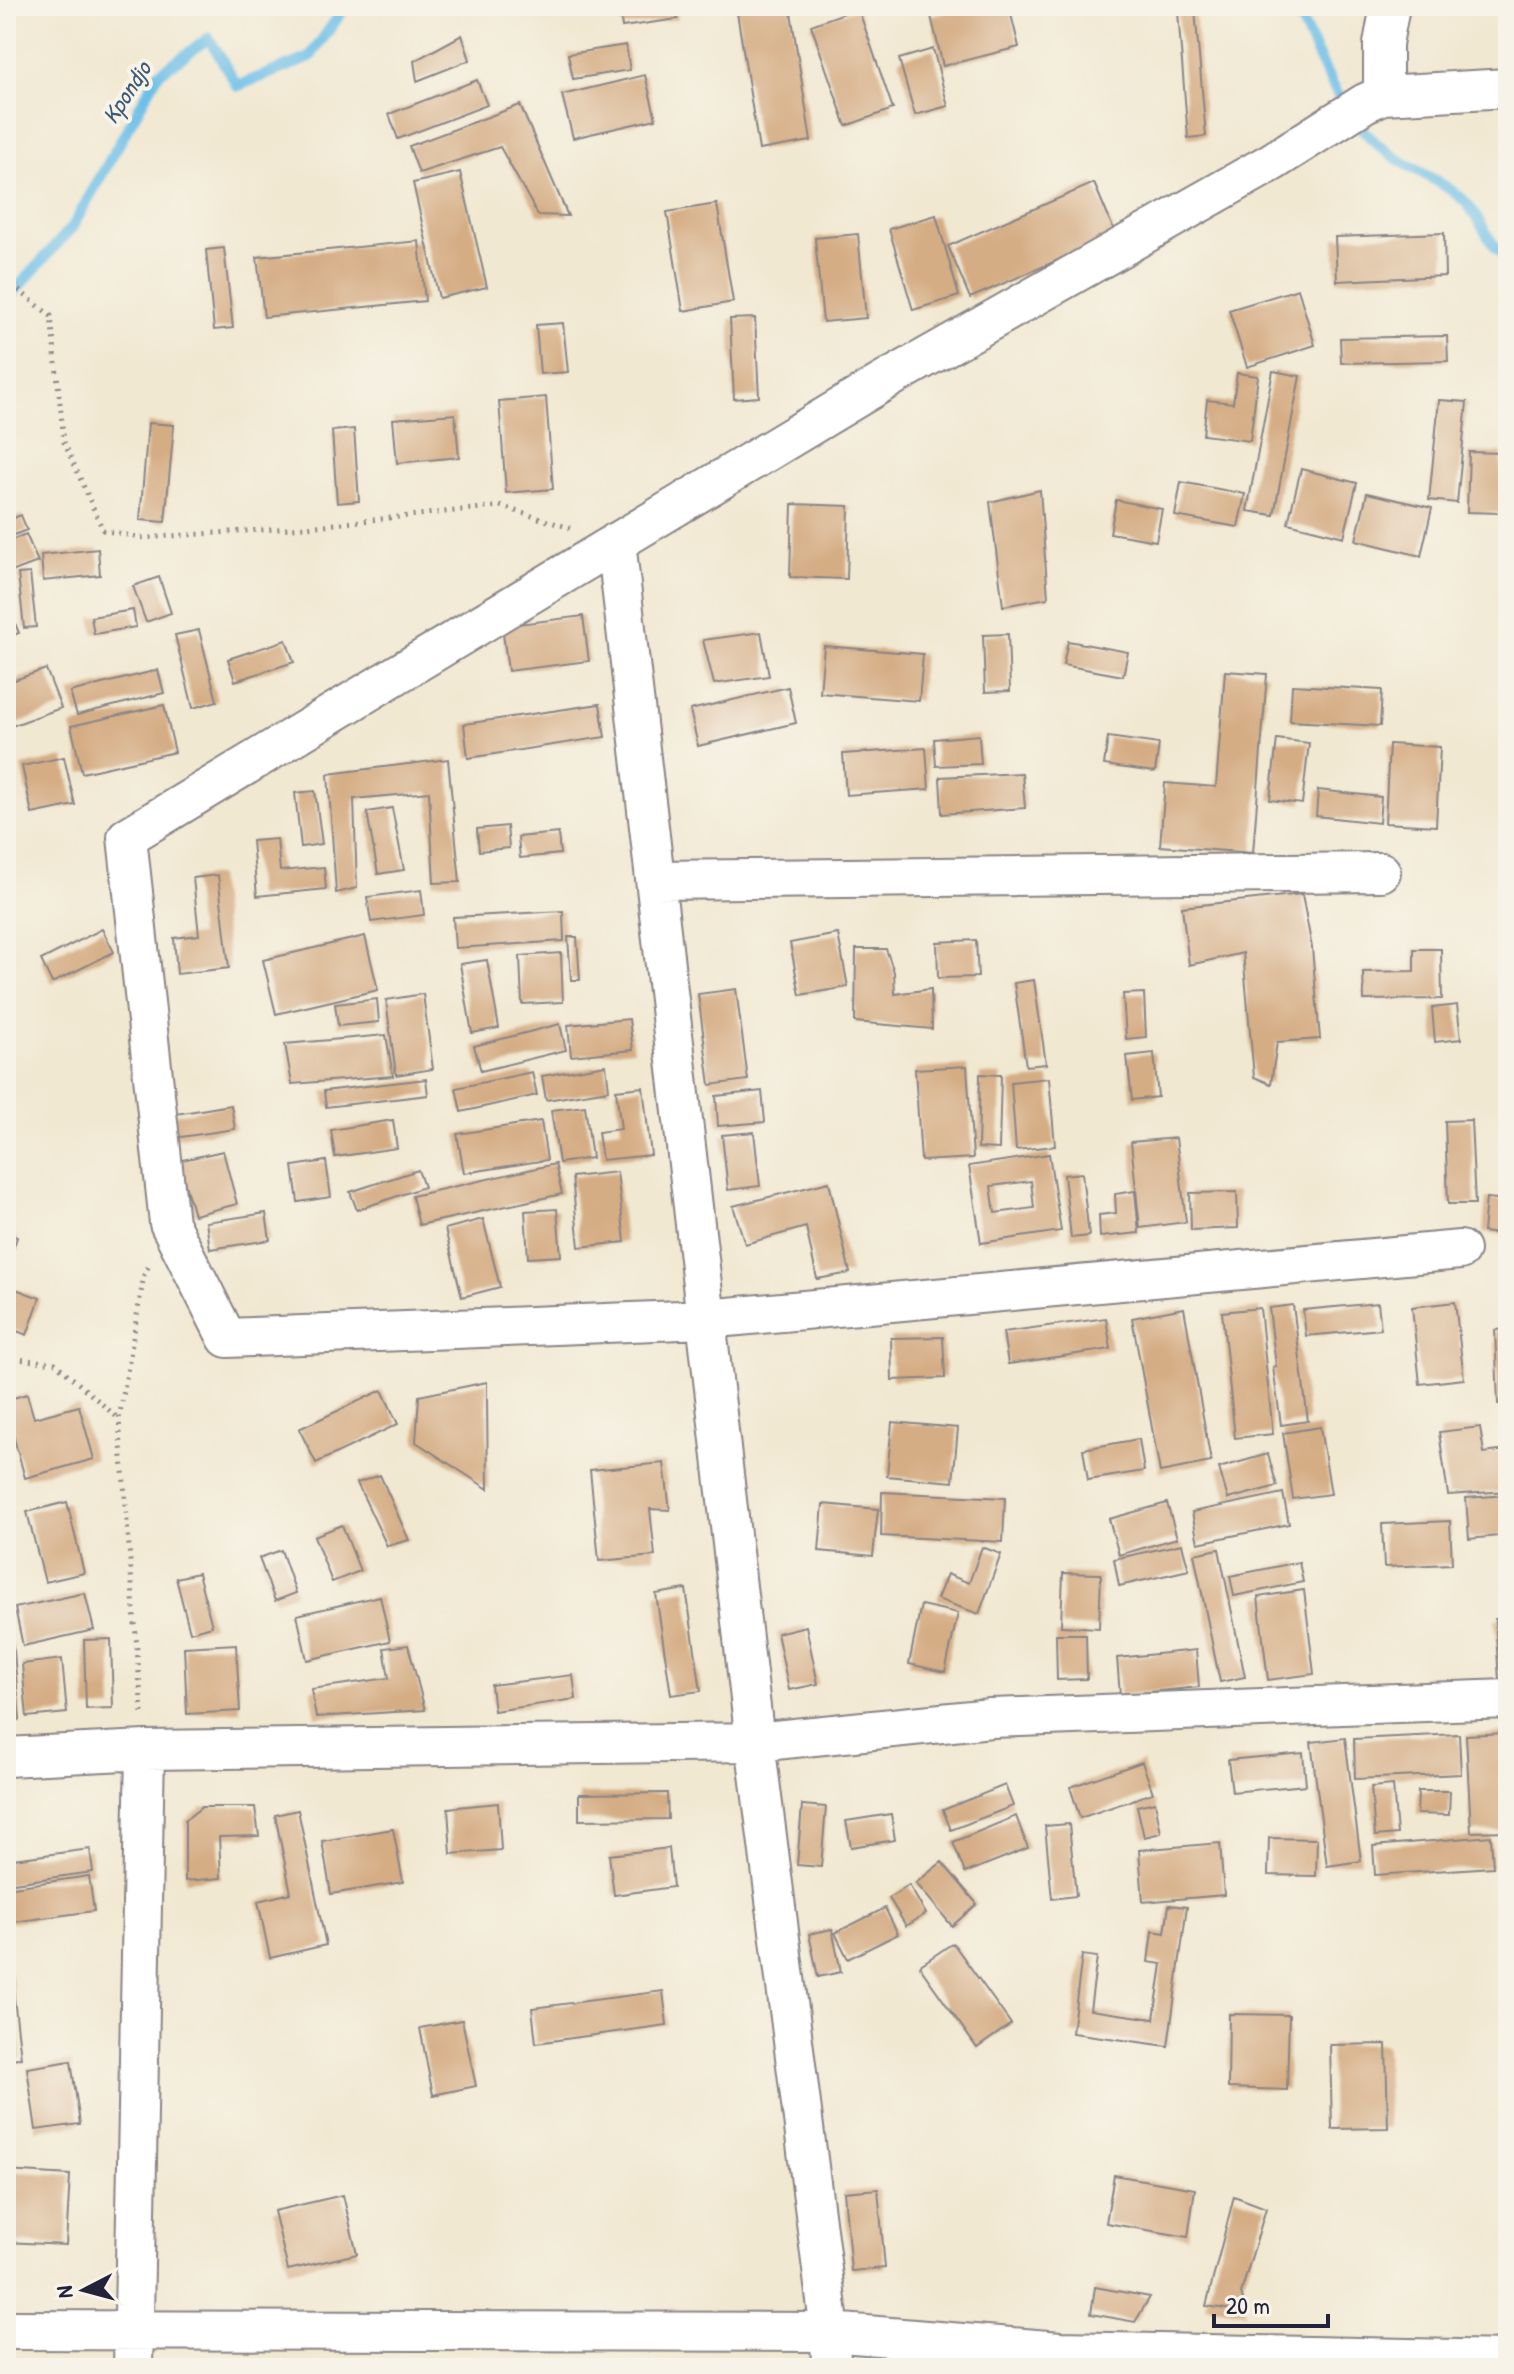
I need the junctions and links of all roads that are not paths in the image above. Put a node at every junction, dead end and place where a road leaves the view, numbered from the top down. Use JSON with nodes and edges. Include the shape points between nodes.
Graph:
{"nodes":[{"id":1,"x":1390,"y":6,"type":"edge"},
{"id":2,"x":1508,"y":88,"type":"edge"},
{"id":3,"x":1374,"y":99,"type":"junction"},
{"id":4,"x":616,"y":542,"type":"junction"},
{"id":5,"x":1381,"y":872,"type":"dead end"},
{"id":6,"x":655,"y":880,"type":"junction"},
{"id":7,"x":1460,"y":1250,"type":"dead end"},
{"id":8,"x":706,"y":1319,"type":"junction"},
{"id":9,"x":1508,"y":1699,"type":"edge"},
{"id":10,"x":755,"y":1742,"type":"junction"},
{"id":11,"x":145,"y":1750,"type":"junction"},
{"id":12,"x":6,"y":1757,"type":"edge"},
{"id":13,"x":6,"y":2330,"type":"edge"},
{"id":14,"x":133,"y":2350,"type":"edge"},
{"id":15,"x":831,"y":2350,"type":"edge"},
{"id":16,"x":1508,"y":2360,"type":"edge"}],
"edges":[{"from":1,"to":3,"type":"street"},
{"from":2,"to":3,"type":"street"},
{"from":3,"to":4,"type":"street"},
{"from":4,"to":6,"type":"street"},
{"from":4,"to":8,"type":"street","via":[[127,837],[169,1223],[227,1338]]},
{"from":5,"to":6,"type":"street"},
{"from":6,"to":8,"type":"street"},
{"from":7,"to":8,"type":"street"},
{"from":8,"to":10,"type":"street"},
{"from":9,"to":10,"type":"street","via":[[991,1718]]},
{"from":10,"to":11,"type":"street"},
{"from":10,"to":15,"type":"street"},
{"from":11,"to":12,"type":"street"},
{"from":11,"to":14,"type":"street"},
{"from":13,"to":14,"type":"street"},
{"from":14,"to":15,"type":"street"},
{"from":15,"to":16,"type":"street"}]}
